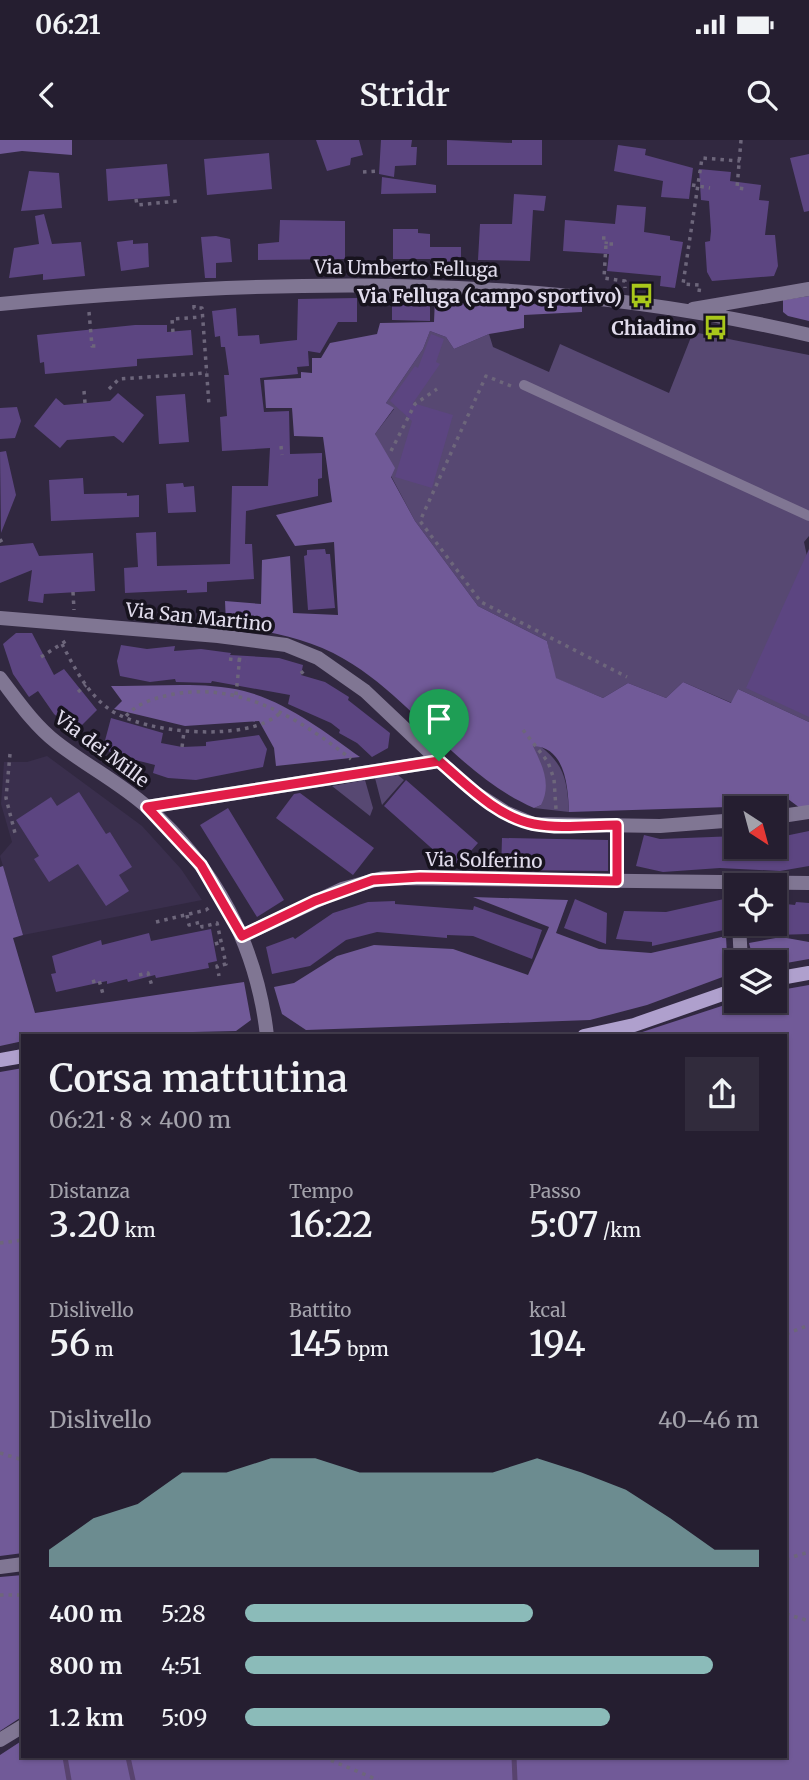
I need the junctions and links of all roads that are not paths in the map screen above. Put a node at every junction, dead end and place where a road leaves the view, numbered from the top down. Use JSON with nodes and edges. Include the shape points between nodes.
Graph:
{"nodes":[{"id":1,"x":809,"y":289,"type":"edge"},
{"id":2,"x":0,"y":304,"type":"edge"},
{"id":3,"x":686,"y":310,"type":"junction"},
{"id":4,"x":809,"y":335,"type":"edge"},
{"id":5,"x":524,"y":385,"type":"road end"},
{"id":6,"x":809,"y":516,"type":"edge"},
{"id":7,"x":0,"y":618,"type":"edge"},
{"id":8,"x":0,"y":678,"type":"edge"},
{"id":9,"x":439,"y":761,"type":"junction"},
{"id":10,"x":147,"y":807,"type":"junction"},
{"id":11,"x":809,"y":812,"type":"edge"},
{"id":12,"x":788,"y":815,"type":"edge"},
{"id":13,"x":724,"y":821,"type":"edge"},
{"id":14,"x":617,"y":825,"type":"junction"},
{"id":15,"x":617,"y":881,"type":"junction"},
{"id":16,"x":809,"y":883,"type":"edge"},
{"id":17,"x":787,"y":885,"type":"edge"},
{"id":18,"x":724,"y":889,"type":"edge"},
{"id":19,"x":242,"y":936,"type":"junction"},
{"id":20,"x":809,"y":974,"type":"edge"},
{"id":21,"x":787,"y":977,"type":"edge"},
{"id":22,"x":724,"y":994,"type":"edge"},
{"id":23,"x":267,"y":1034,"type":"edge"},
{"id":24,"x":593,"y":1034,"type":"edge"},
{"id":25,"x":21,"y":1056,"type":"edge"},
{"id":26,"x":0,"y":1060,"type":"edge"},
{"id":27,"x":21,"y":1564,"type":"edge"},
{"id":28,"x":0,"y":1567,"type":"edge"},
{"id":29,"x":21,"y":1727,"type":"edge"},
{"id":30,"x":0,"y":1740,"type":"edge"}],
"edges":[{"from":1,"to":3,"type":"street"},
{"from":2,"to":3,"type":"street","name":"Via Umberto Felluga","via":[[192,288],[385,284],[549,292]]},
{"from":3,"to":4,"type":"street","name":"Via Umberto Felluga"},
{"from":5,"to":6,"type":"lane"},
{"from":7,"to":9,"type":"street","name":"Via San Martino","via":[[286,646],[329,664],[365,691]]},
{"from":8,"to":10,"type":"street","name":"Via dei Mille","via":[[54,741]]},
{"from":9,"to":10,"type":"street"},
{"from":9,"to":14,"type":"street","name":"Via San Martino","via":[[505,813],[533,824]]},
{"from":10,"to":19,"type":"street","name":"Via dei Mille","via":[[201,865]]},
{"from":11,"to":12,"type":"street"},
{"from":13,"to":14,"type":"street","name":"Via San Martino"},
{"from":14,"to":15,"type":"lane"},
{"from":15,"to":18,"type":"street","name":"Via Solferino"},
{"from":15,"to":19,"type":"street","name":"Via Solferino","via":[[373,880],[324,897]]},
{"from":16,"to":17,"type":"street","name":"Via Solferino"},
{"from":19,"to":23,"type":"street","name":"Via dei Mille","via":[[253,965]]},
{"from":20,"to":21,"type":"main road"},
{"from":22,"to":24,"type":"main road"},
{"from":25,"to":26,"type":"main road"},
{"from":27,"to":28,"type":"street"},
{"from":29,"to":30,"type":"street"}]}
